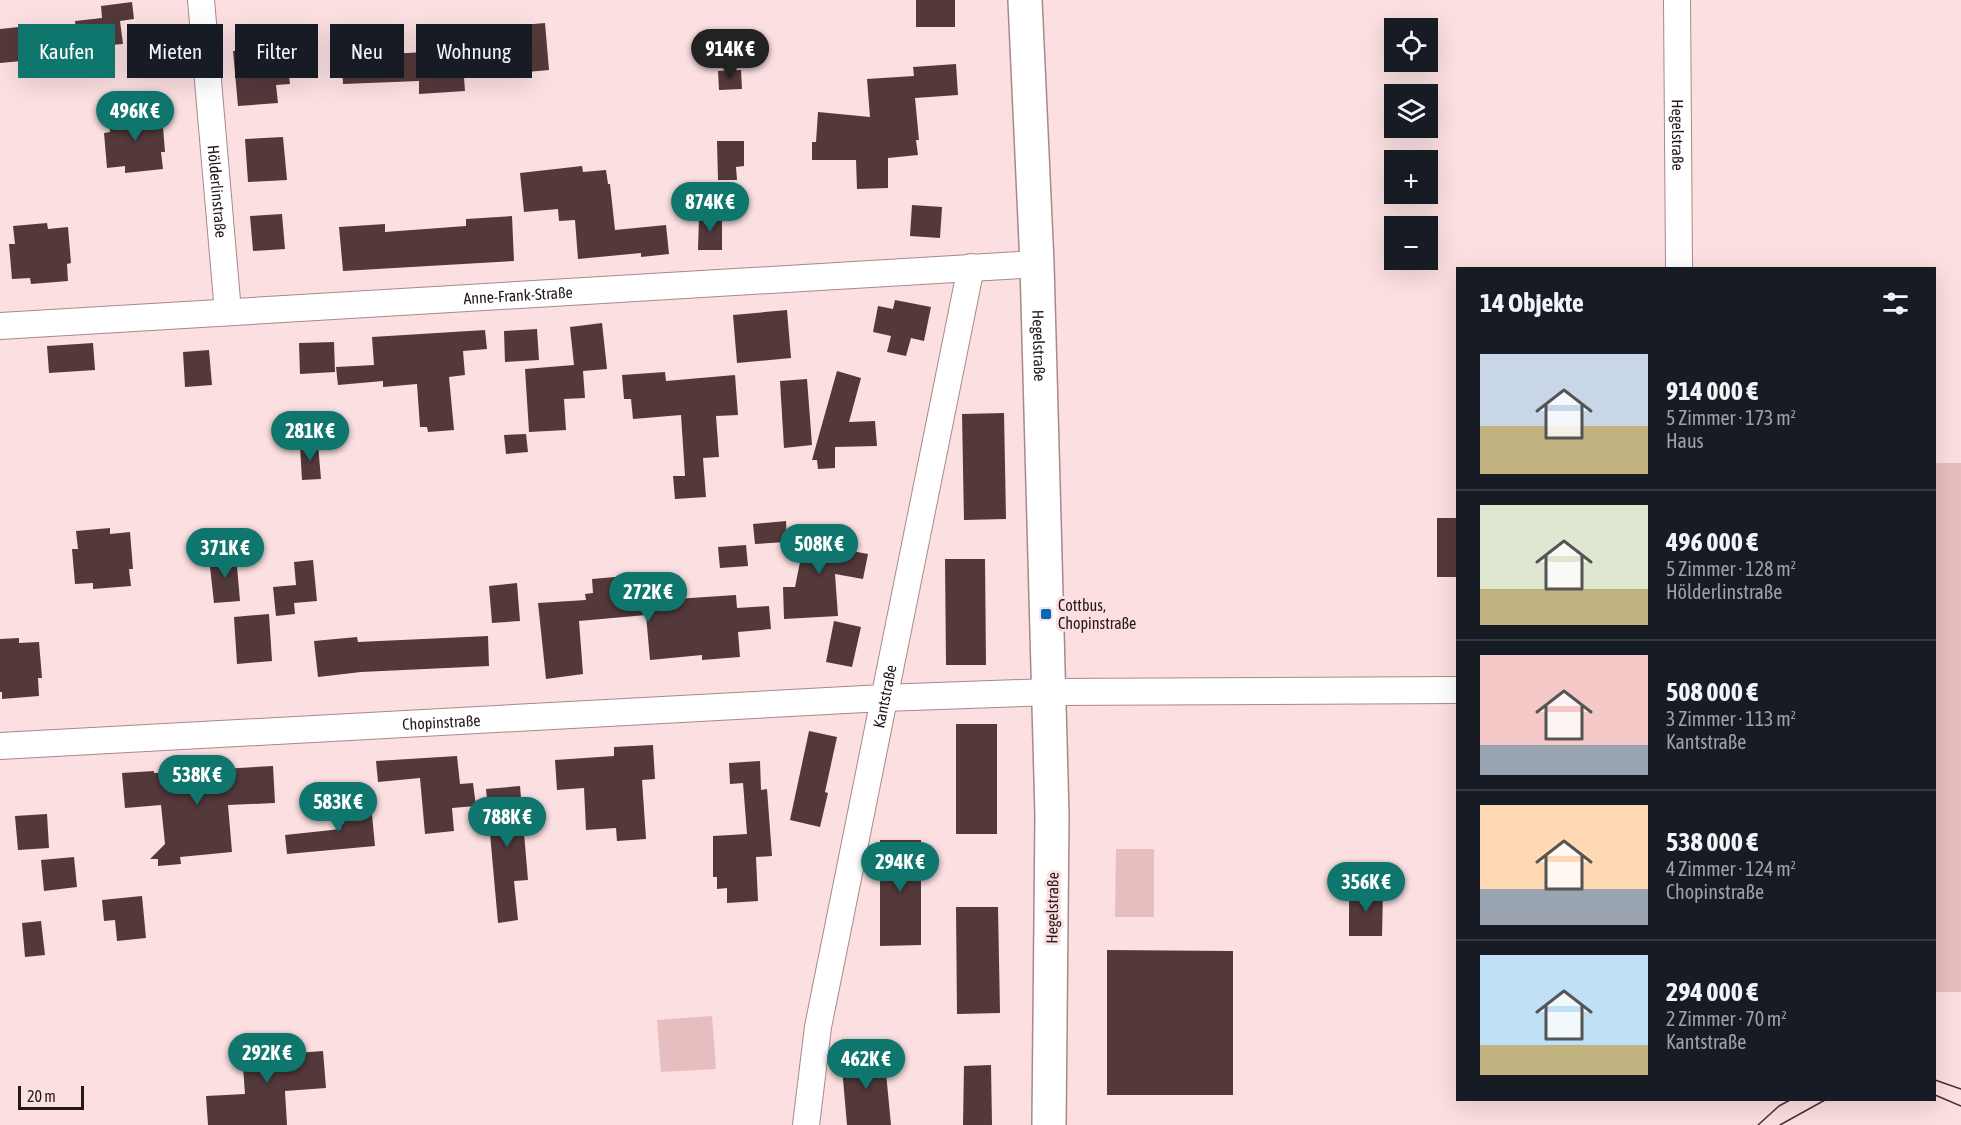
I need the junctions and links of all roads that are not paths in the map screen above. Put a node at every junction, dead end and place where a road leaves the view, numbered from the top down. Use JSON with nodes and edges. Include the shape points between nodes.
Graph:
{"nodes":[{"id":1,"x":201,"y":0,"type":"edge"},
{"id":2,"x":1025,"y":0,"type":"edge"},
{"id":3,"x":1677,"y":0,"type":"edge"},
{"id":4,"x":1037,"y":264,"type":"junction"},
{"id":5,"x":971,"y":267,"type":"junction"},
{"id":6,"x":1679,"y":267,"type":"edge"},
{"id":7,"x":228,"y":312,"type":"junction"},
{"id":8,"x":0,"y":326,"type":"edge"},
{"id":9,"x":1456,"y":690,"type":"edge"},
{"id":10,"x":1048,"y":692,"type":"junction"},
{"id":11,"x":883,"y":698,"type":"junction"},
{"id":12,"x":0,"y":747,"type":"edge"},
{"id":13,"x":806,"y":1125,"type":"edge"},
{"id":14,"x":1049,"y":1125,"type":"edge"}],
"edges":[{"from":1,"to":7,"type":"street","name":"Hölderlinstraße"},
{"from":2,"to":4,"type":"street","name":"Hegelstraße"},
{"from":3,"to":6,"type":"street","name":"Hegelstraße"},
{"from":4,"to":5,"type":"street","name":"Anne-Frank-Straße"},
{"from":4,"to":10,"type":"street","name":"Hegelstraße"},
{"from":5,"to":7,"type":"street","name":"Anne-Frank-Straße"},
{"from":5,"to":11,"type":"street","name":"Kantstraße"},
{"from":7,"to":8,"type":"street","name":"Anne-Frank-Straße"},
{"from":9,"to":10,"type":"street"},
{"from":10,"to":11,"type":"street"},
{"from":10,"to":14,"type":"street","name":"Hegelstraße","via":[[1052,815]]},
{"from":11,"to":12,"type":"street","name":"Chopinstraße"},
{"from":11,"to":13,"type":"street","name":"Kantstraße","via":[[818,1027]]}]}
